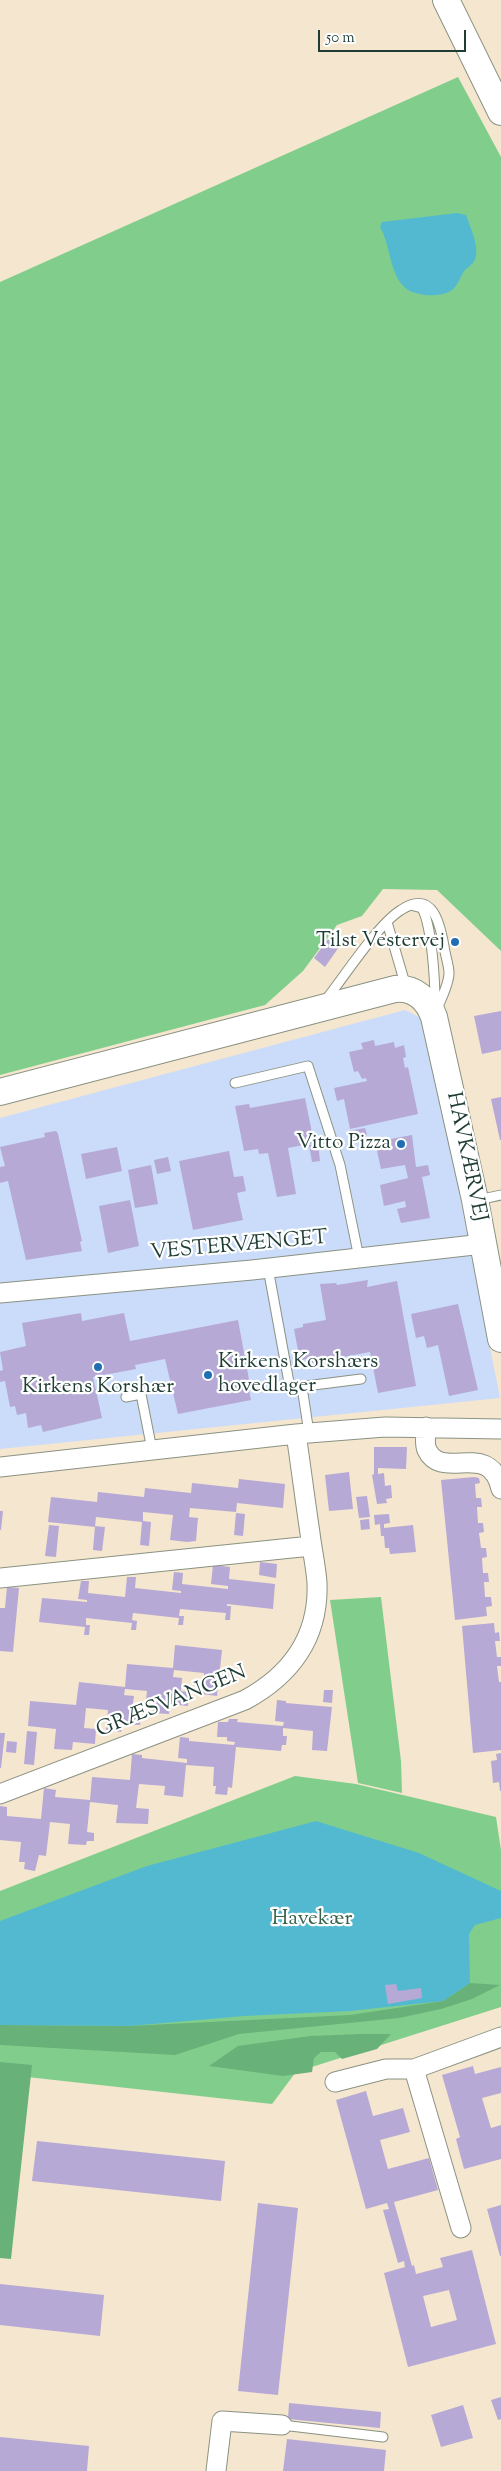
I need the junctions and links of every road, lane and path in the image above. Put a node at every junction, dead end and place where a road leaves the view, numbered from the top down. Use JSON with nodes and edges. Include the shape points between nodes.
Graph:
{"nodes":[{"id":1,"x":446,"y":0,"type":"edge"},
{"id":2,"x":501,"y":112,"type":"edge"},
{"id":3,"x":409,"y":905,"type":"junction"},
{"id":4,"x":387,"y":922,"type":"junction"},
{"id":5,"x":407,"y":989,"type":"junction"},
{"id":6,"x":319,"y":1009,"type":"junction"},
{"id":7,"x":434,"y":1018,"type":"junction"},
{"id":8,"x":235,"y":1083,"type":"dead end"},
{"id":9,"x":0,"y":1092,"type":"edge"},
{"id":10,"x":501,"y":1195,"type":"edge"},
{"id":11,"x":475,"y":1200,"type":"junction"},
{"id":12,"x":483,"y":1244,"type":"junction"},
{"id":13,"x":359,"y":1258,"type":"junction"},
{"id":14,"x":268,"y":1268,"type":"junction"},
{"id":15,"x":0,"y":1293,"type":"edge"},
{"id":16,"x":501,"y":1335,"type":"edge"},
{"id":17,"x":361,"y":1378,"type":"dead end"},
{"id":18,"x":302,"y":1387,"type":"junction"},
{"id":19,"x":126,"y":1397,"type":"dead end"},
{"id":20,"x":426,"y":1427,"type":"junction"},
{"id":21,"x":501,"y":1429,"type":"edge"},
{"id":22,"x":302,"y":1434,"type":"junction"},
{"id":23,"x":152,"y":1450,"type":"junction"},
{"id":24,"x":0,"y":1467,"type":"edge"},
{"id":25,"x":501,"y":1489,"type":"edge"},
{"id":26,"x":311,"y":1546,"type":"junction"},
{"id":27,"x":0,"y":1578,"type":"edge"},
{"id":28,"x":0,"y":1794,"type":"edge"},
{"id":29,"x":501,"y":2037,"type":"edge"},
{"id":30,"x":414,"y":2069,"type":"junction"},
{"id":31,"x":335,"y":2082,"type":"dead end"},
{"id":32,"x":461,"y":2228,"type":"dead end"},
{"id":33,"x":282,"y":2425,"type":"joint"},
{"id":34,"x":383,"y":2438,"type":"dead end"},
{"id":35,"x":216,"y":2471,"type":"edge"}],
"edges":[{"from":1,"to":2,"type":"street"},
{"from":3,"to":4,"type":"lane"},
{"from":3,"to":7,"type":"lane","via":[[418,906],[424,912],[435,976]]},
{"from":3,"to":7,"type":"lane","via":[[426,906],[433,910],[439,922],[449,974]]},
{"from":4,"to":5,"type":"lane"},
{"from":4,"to":6,"type":"lane"},
{"from":5,"to":6,"type":"street"},
{"from":5,"to":7,"type":"street","name":"HAVKÆRVEJ","via":[[426,1001]]},
{"from":6,"to":9,"type":"street"},
{"from":7,"to":11,"type":"street","name":"HAVKÆRVEJ"},
{"from":8,"to":13,"type":"lane","via":[[308,1066],[340,1165]]},
{"from":10,"to":11,"type":"lane"},
{"from":11,"to":12,"type":"street","name":"HAVKÆRVEJ"},
{"from":12,"to":13,"type":"street","name":"VESTERVÆNGET"},
{"from":12,"to":16,"type":"street","name":"HAVKÆRVEJ"},
{"from":13,"to":14,"type":"street","name":"VESTERVÆNGET"},
{"from":14,"to":15,"type":"street","name":"VESTERVÆNGET"},
{"from":14,"to":18,"type":"lane","via":[[290,1388]]},
{"from":17,"to":18,"type":"lane"},
{"from":18,"to":22,"type":"lane"},
{"from":19,"to":23,"type":"lane","via":[[141,1394]]},
{"from":20,"to":21,"type":"street"},
{"from":20,"to":22,"type":"street"},
{"from":20,"to":25,"type":"street","via":[[426,1449],[433,1458],[444,1463],[476,1462],[488,1466],[498,1476]]},
{"from":22,"to":23,"type":"street"},
{"from":22,"to":26,"type":"street","name":"GRÆSVANGEN"},
{"from":23,"to":24,"type":"street"},
{"from":26,"to":27,"type":"street"},
{"from":26,"to":28,"type":"street","name":"GRÆSVANGEN","via":[[317,1582],[316,1608],[306,1640],[284,1673],[266,1689],[245,1700]]},
{"from":29,"to":30,"type":"street"},
{"from":30,"to":31,"type":"street","via":[[386,2069]]},
{"from":30,"to":32,"type":"street"},
{"from":33,"to":34,"type":"lane"},
{"from":33,"to":35,"type":"street","via":[[222,2420]]}]}
